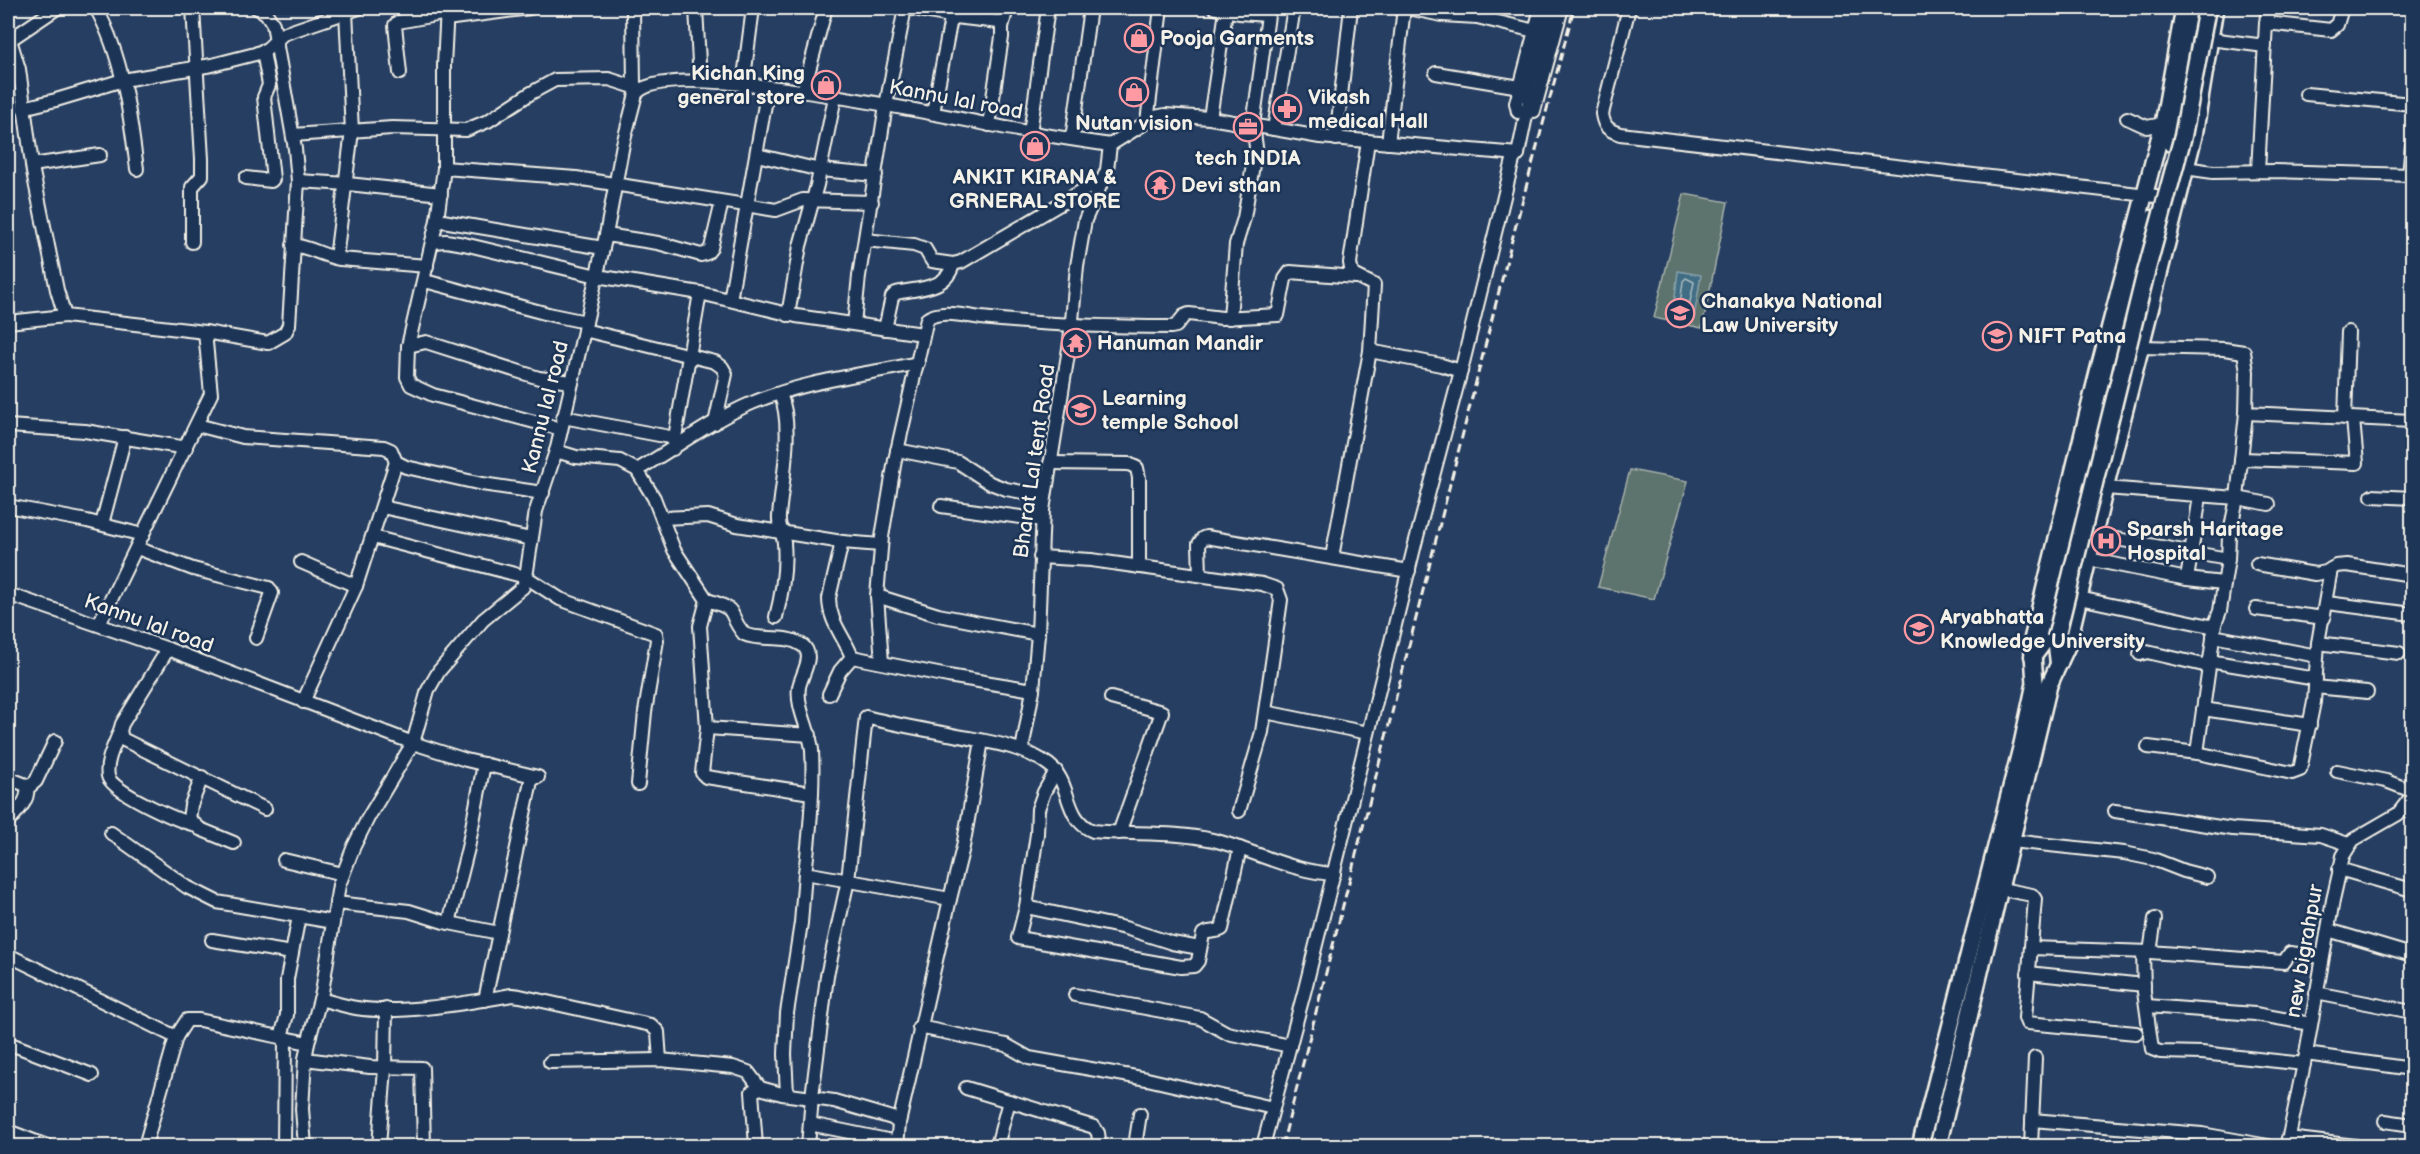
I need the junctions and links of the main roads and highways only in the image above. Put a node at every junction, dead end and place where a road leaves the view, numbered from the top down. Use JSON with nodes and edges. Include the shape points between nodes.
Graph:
{"nodes":[{"id":1,"x":2184,"y":8,"type":"edge"},
{"id":2,"x":2195,"y":8,"type":"edge"},
{"id":3,"x":2207,"y":8,"type":"edge"},
{"id":4,"x":2215,"y":8,"type":"edge"},
{"id":5,"x":2052,"y":637,"type":"junction"},
{"id":6,"x":2033,"y":656,"type":"junction"},
{"id":7,"x":2059,"y":663,"type":"junction"},
{"id":8,"x":2042,"y":684,"type":"junction"},
{"id":9,"x":2005,"y":841,"type":"junction"},
{"id":10,"x":1959,"y":993,"type":"junction"},
{"id":11,"x":1975,"y":997,"type":"junction"},
{"id":12,"x":1920,"y":1146,"type":"edge"},
{"id":13,"x":1938,"y":1146,"type":"edge"}],
"edges":[{"from":1,"to":6,"type":"main road","via":[[2163,124],[2032,640]]},
{"from":2,"to":5,"type":"highway","via":[[2170,143],[2074,518]]},
{"from":3,"to":5,"type":"highway","bridge":true,"via":[[2183,136]]},
{"from":4,"to":7,"type":"main road","via":[[2194,136],[2068,644]]},
{"from":5,"to":6,"type":"highway"},
{"from":5,"to":7,"type":"highway"},
{"from":6,"to":8,"type":"main road"},
{"from":7,"to":8,"type":"main road"},
{"from":8,"to":9,"type":"main road"},
{"from":9,"to":10,"type":"main road"},
{"from":9,"to":11,"type":"main road","via":[[2001,889]]},
{"from":10,"to":11,"type":"main road"},
{"from":10,"to":12,"type":"main road"},
{"from":11,"to":13,"type":"main road"}]}
